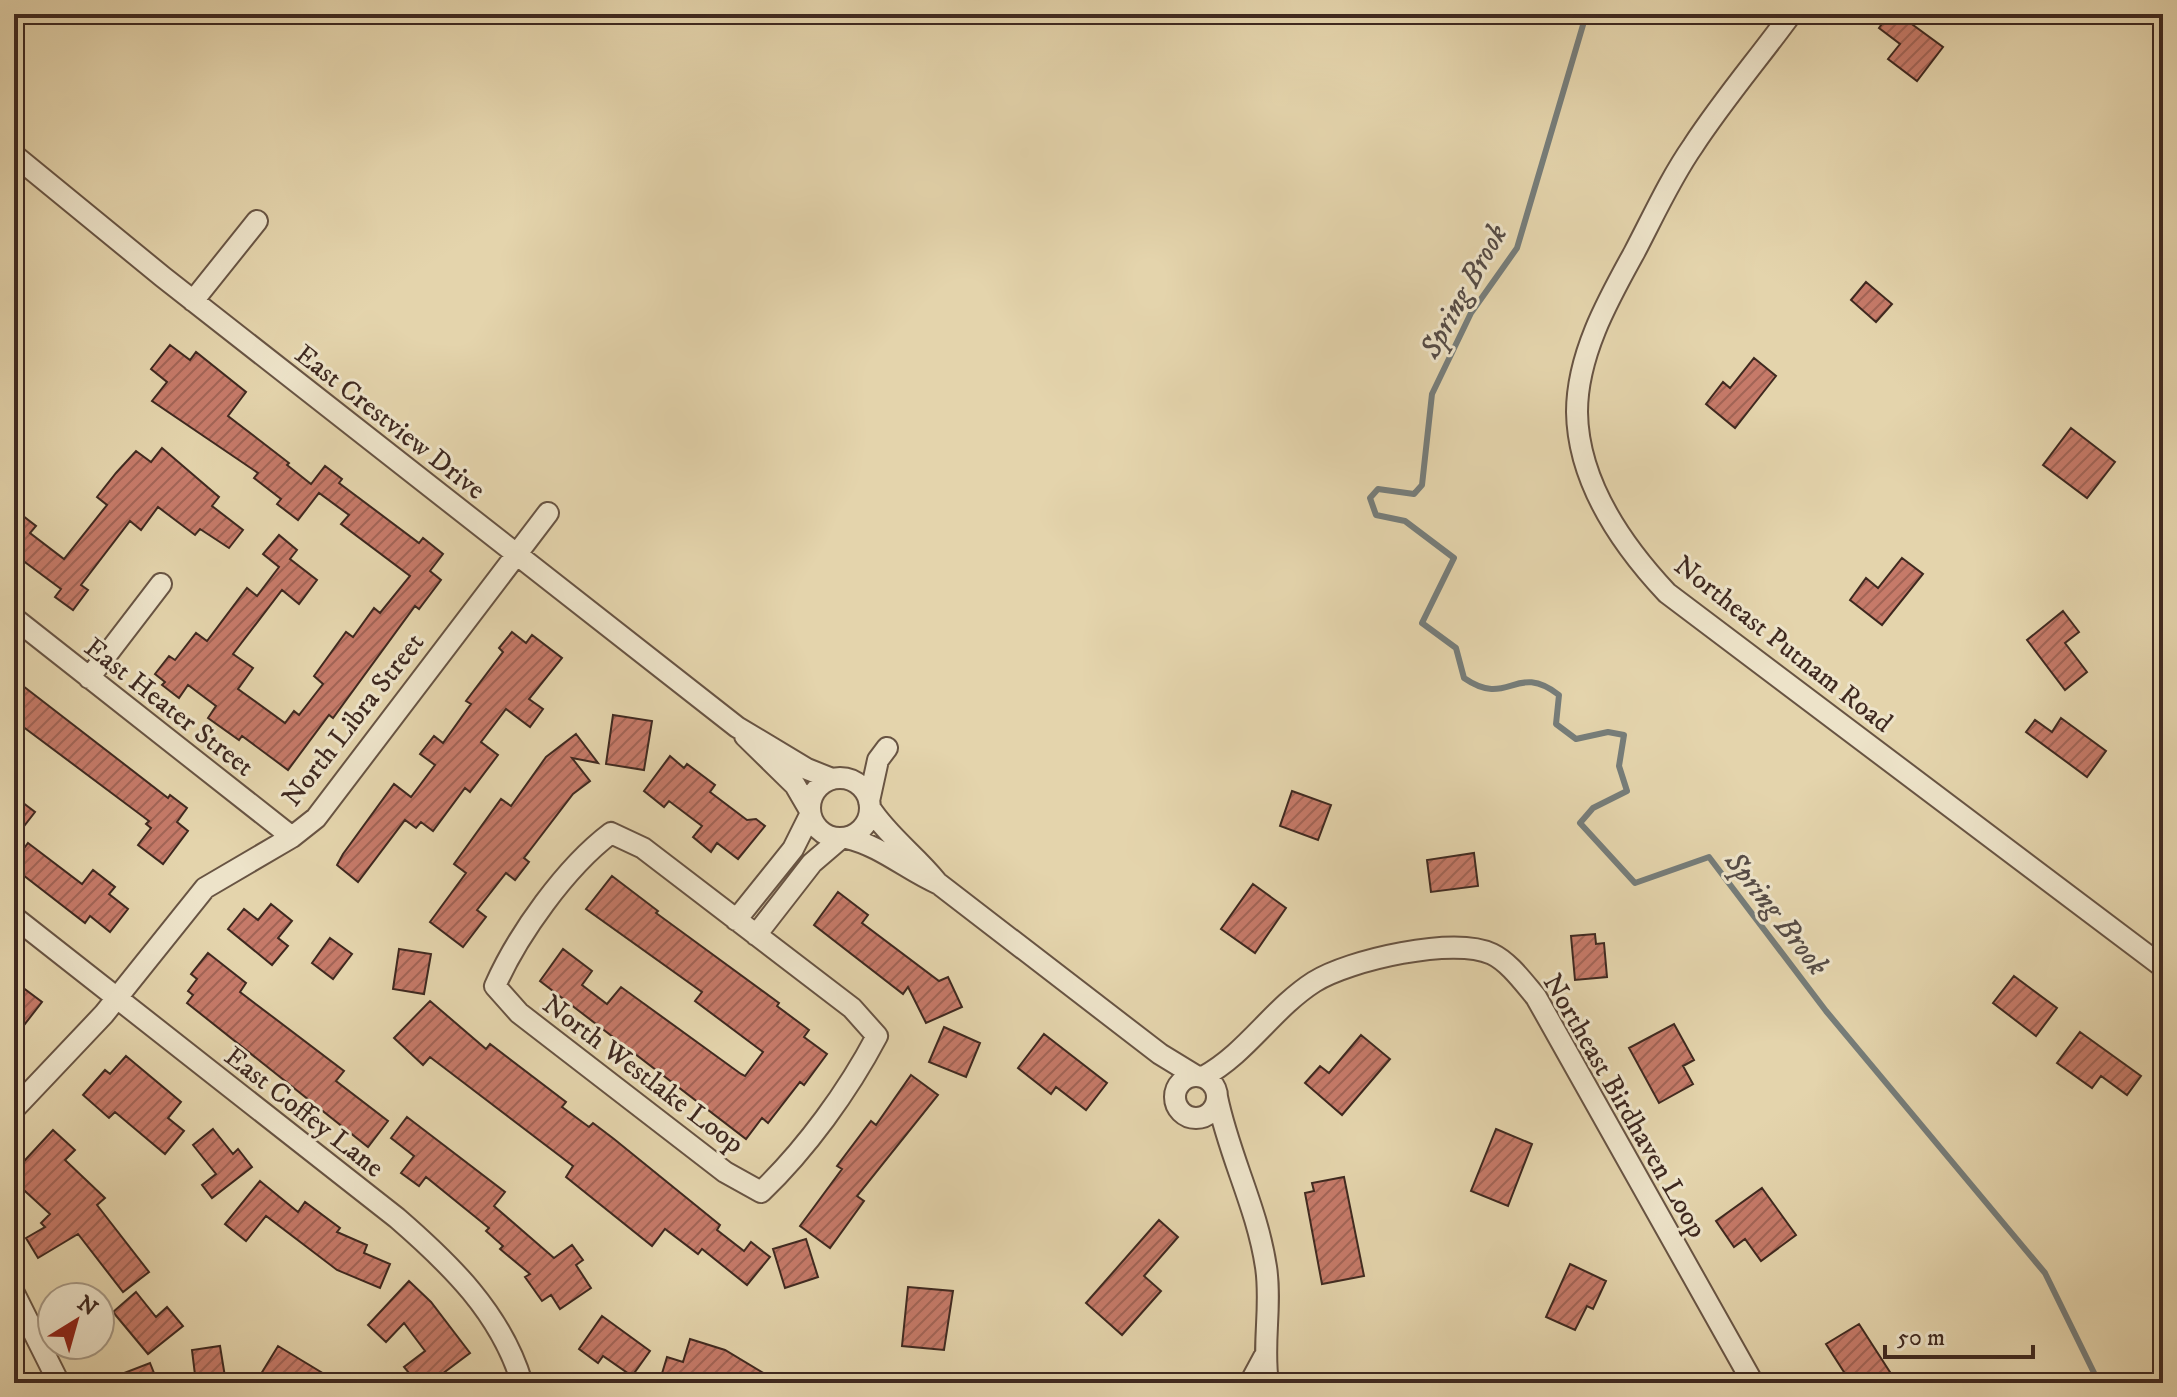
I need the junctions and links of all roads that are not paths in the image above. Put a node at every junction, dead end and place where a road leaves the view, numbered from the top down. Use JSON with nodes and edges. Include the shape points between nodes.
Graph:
{"nodes":[{"id":1,"x":1791,"y":14,"type":"edge"},
{"id":2,"x":14,"y":155,"type":"edge"},
{"id":3,"x":257,"y":221,"type":"dead end"},
{"id":4,"x":193,"y":301,"type":"junction"},
{"id":5,"x":548,"y":513,"type":"dead end"},
{"id":6,"x":515,"y":554,"type":"junction"},
{"id":7,"x":161,"y":584,"type":"dead end"},
{"id":8,"x":14,"y":618,"type":"edge"},
{"id":9,"x":89,"y":678,"type":"junction"},
{"id":10,"x":737,"y":727,"type":"junction"},
{"id":11,"x":836,"y":778,"type":"junction"},
{"id":12,"x":870,"y":804,"type":"junction"},
{"id":13,"x":810,"y":812,"type":"junction"},
{"id":14,"x":292,"y":837,"type":"junction"},
{"id":15,"x":844,"y":838,"type":"junction"},
{"id":16,"x":939,"y":884,"type":"junction"},
{"id":17,"x":14,"y":917,"type":"edge"},
{"id":18,"x":736,"y":920,"type":"junction"},
{"id":19,"x":756,"y":935,"type":"junction"},
{"id":20,"x":2163,"y":967,"type":"edge"},
{"id":21,"x":116,"y":999,"type":"junction"},
{"id":22,"x":1160,"y":1054,"type":"junction"},
{"id":23,"x":1208,"y":1085,"type":"junction"},
{"id":24,"x":1176,"y":1090,"type":"junction"},
{"id":25,"x":14,"y":1109,"type":"edge"},
{"id":26,"x":1195,"y":1118,"type":"junction"},
{"id":27,"x":1226,"y":1144,"type":"junction"},
{"id":28,"x":14,"y":1293,"type":"edge"},
{"id":29,"x":1264,"y":1357,"type":"junction"},
{"id":30,"x":59,"y":1383,"type":"edge"},
{"id":31,"x":522,"y":1383,"type":"edge"},
{"id":32,"x":1250,"y":1383,"type":"edge"},
{"id":33,"x":1268,"y":1383,"type":"edge"},
{"id":34,"x":1753,"y":1383,"type":"edge"}],
"edges":[{"from":1,"to":20,"type":"street","name":"Northeast Putnam Road","via":[[1692,147],[1609,299],[1585,358],[1577,411],[1584,457],[1608,517],[1632,556],[1667,593]]},
{"from":2,"to":4,"type":"street","name":"East Crestview Drive"},
{"from":3,"to":4,"type":"street"},
{"from":4,"to":6,"type":"street","name":"East Crestview Drive"},
{"from":5,"to":6,"type":"street","name":"North Libra Street"},
{"from":6,"to":10,"type":"street","name":"East Crestview Drive"},
{"from":6,"to":14,"type":"street","name":"North Libra Street","via":[[316,818]]},
{"from":7,"to":9,"type":"street"},
{"from":8,"to":9,"type":"street","name":"East Heater Street"},
{"from":9,"to":14,"type":"street","name":"East Heater Street"},
{"from":10,"to":11,"type":"street","name":"East Crestview Drive","via":[[807,769]]},
{"from":10,"to":13,"type":"street","name":"East Crestview Drive","via":[[795,785]]},
{"from":11,"to":12,"type":"street","via":[[858,784]]},
{"from":11,"to":12,"type":"street","via":[[882,754]]},
{"from":11,"to":13,"type":"street","via":[[815,790]]},
{"from":12,"to":15,"type":"street","via":[[864,827]]},
{"from":12,"to":16,"type":"street","via":[[886,830]]},
{"from":13,"to":15,"type":"street","via":[[821,832]]},
{"from":13,"to":18,"type":"street","via":[[793,849]]},
{"from":14,"to":21,"type":"street","name":"North Libra Street","via":[[205,888]]},
{"from":15,"to":16,"type":"street","via":[[874,846]]},
{"from":15,"to":19,"type":"street","via":[[812,863]]},
{"from":16,"to":22,"type":"street"},
{"from":17,"to":21,"type":"street","name":"East Coffey Lane"},
{"from":18,"to":19,"type":"street","name":"North Westlake Loop"},
{"from":18,"to":19,"type":"street","name":"North Westlake Loop","via":[[643,848],[611,833],[586,852],[508,956],[495,986],[519,1013],[725,1172],[761,1192],[783,1171],[877,1036],[852,1008]]},
{"from":21,"to":25,"type":"street","name":"North Libra Street"},
{"from":21,"to":31,"type":"street","name":"East Coffey Lane","via":[[455,1268],[498,1327]]},
{"from":22,"to":23,"type":"street"},
{"from":22,"to":24,"type":"street"},
{"from":23,"to":24,"type":"street","via":[[1184,1079]]},
{"from":23,"to":26,"type":"street","via":[[1207,1114]]},
{"from":23,"to":27,"type":"street"},
{"from":23,"to":34,"type":"street","name":"Northeast Birdhaven Loop","via":[[1296,996],[1343,968],[1438,946],[1468,946],[1495,955],[1536,997]]},
{"from":24,"to":26,"type":"street","via":[[1178,1109]]},
{"from":26,"to":27,"type":"street"},
{"from":27,"to":29,"type":"street","via":[[1256,1216],[1266,1269]]},
{"from":28,"to":30,"type":"street"},
{"from":29,"to":32,"type":"street"},
{"from":29,"to":33,"type":"street"}]}
